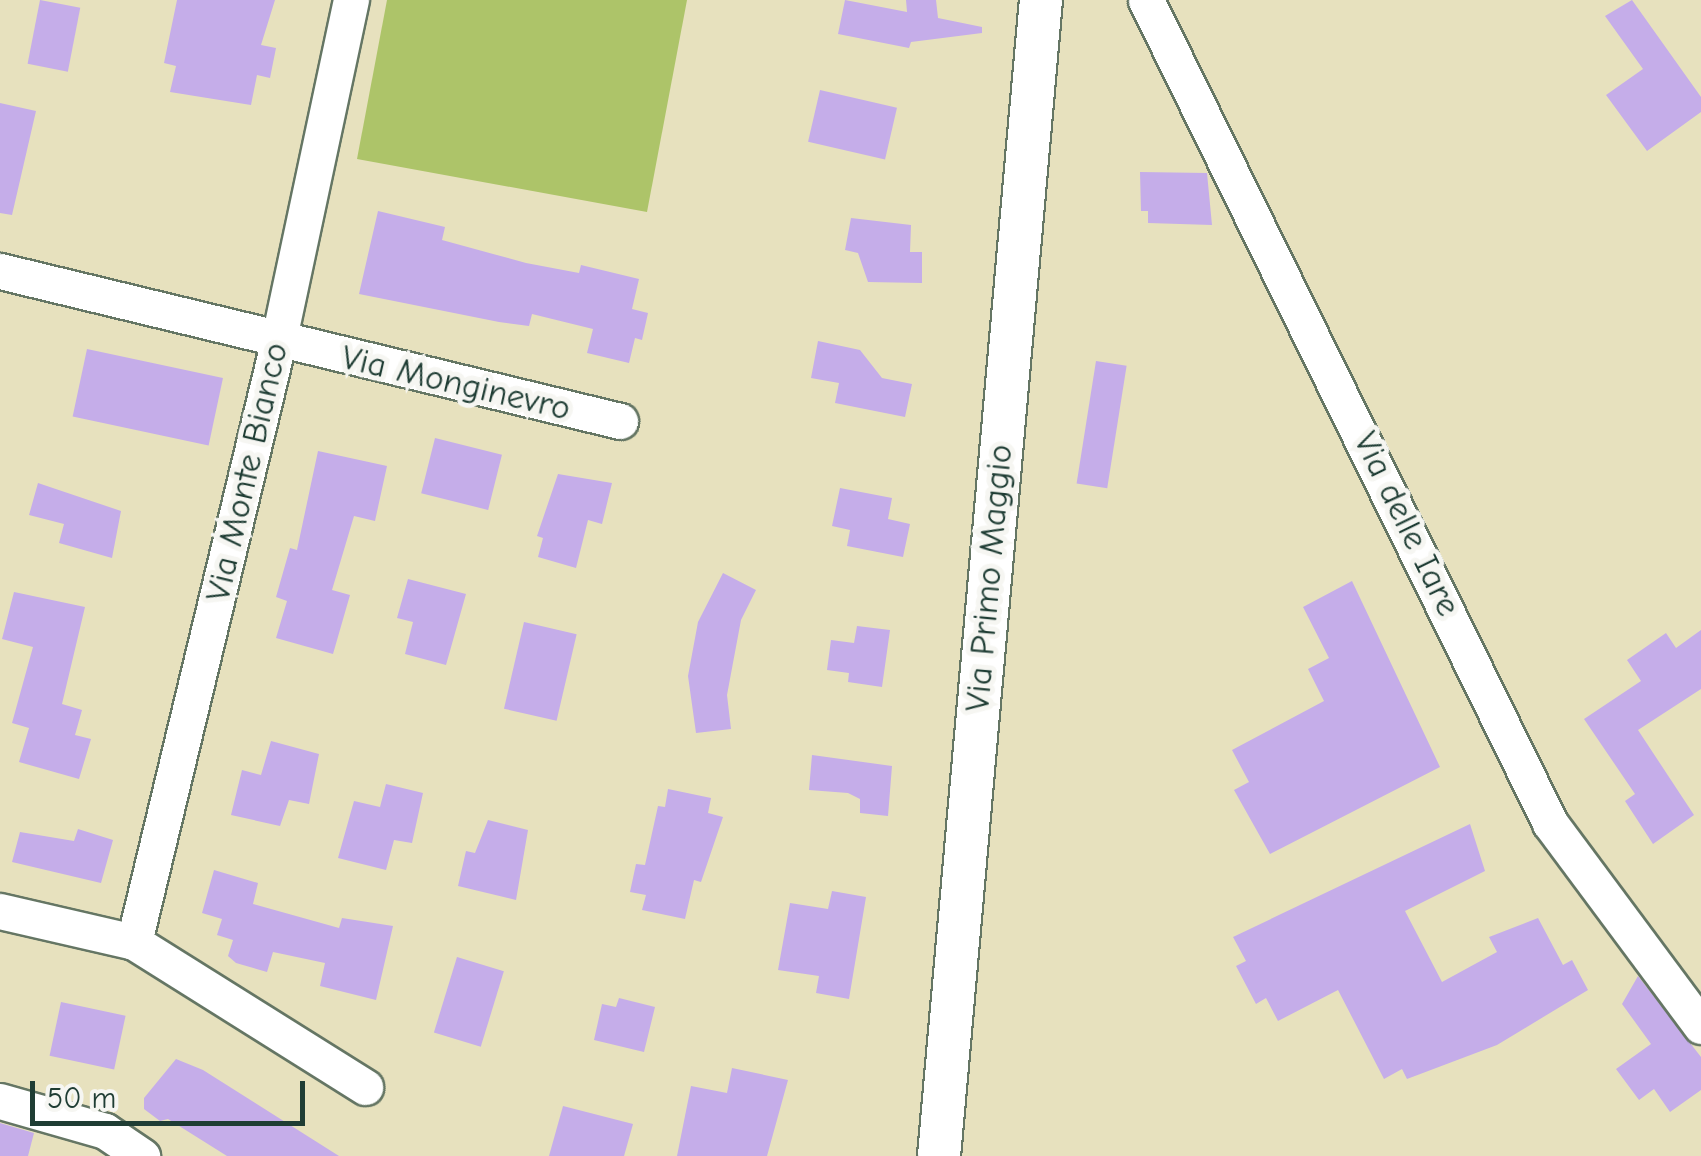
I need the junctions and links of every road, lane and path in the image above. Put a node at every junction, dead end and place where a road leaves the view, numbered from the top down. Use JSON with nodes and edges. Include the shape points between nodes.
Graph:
{"nodes":[{"id":1,"x":351,"y":0,"type":"edge"},
{"id":2,"x":1040,"y":0,"type":"edge"},
{"id":3,"x":1146,"y":0,"type":"edge"},
{"id":4,"x":0,"y":271,"type":"edge"},
{"id":5,"x":278,"y":343,"type":"junction"},
{"id":6,"x":620,"y":421,"type":"dead end"},
{"id":7,"x":0,"y":912,"type":"edge"},
{"id":8,"x":134,"y":942,"type":"junction"},
{"id":9,"x":1701,"y":1026,"type":"edge"},
{"id":10,"x":365,"y":1087,"type":"dead end"},
{"id":11,"x":0,"y":1100,"type":"edge"},
{"id":12,"x":142,"y":1156,"type":"edge"},
{"id":13,"x":939,"y":1156,"type":"edge"}],
"edges":[{"from":1,"to":5,"type":"street","name":"Via Monte Bianco"},
{"from":2,"to":13,"type":"street","name":"Via Primo Maggio"},
{"from":3,"to":9,"type":"street","name":"Via delle Iare","via":[[1550,823]]},
{"from":4,"to":5,"type":"street","name":"Via Monginevro"},
{"from":5,"to":6,"type":"street","name":"Via Monginevro"},
{"from":5,"to":8,"type":"street","name":"Via Monte Bianco"},
{"from":7,"to":8,"type":"street"},
{"from":8,"to":10,"type":"street"},
{"from":11,"to":12,"type":"street","via":[[104,1131]]}]}
